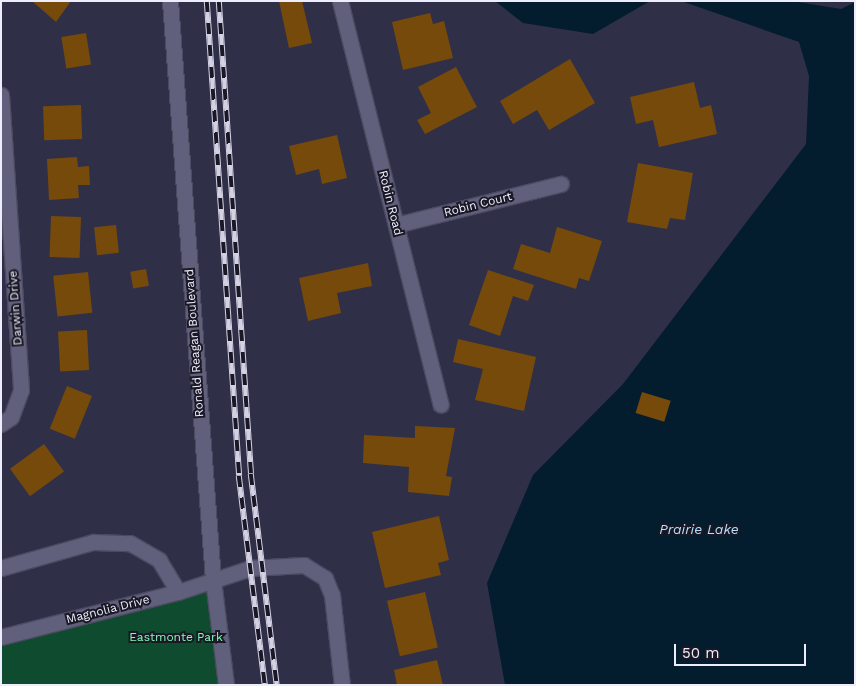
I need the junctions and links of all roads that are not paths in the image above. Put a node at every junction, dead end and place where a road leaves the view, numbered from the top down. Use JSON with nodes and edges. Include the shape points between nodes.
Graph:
{"nodes":[{"id":1,"x":170,"y":1,"type":"edge"},
{"id":2,"x":340,"y":1,"type":"edge"},
{"id":3,"x":1,"y":95,"type":"edge"},
{"id":4,"x":561,"y":184,"type":"dead end"},
{"id":5,"x":396,"y":226,"type":"junction"},
{"id":6,"x":441,"y":405,"type":"dead end"},
{"id":7,"x":1,"y":424,"type":"edge"},
{"id":8,"x":1,"y":568,"type":"edge"},
{"id":9,"x":213,"y":580,"type":"junction"},
{"id":10,"x":178,"y":592,"type":"junction"},
{"id":11,"x":1,"y":637,"type":"edge"},
{"id":12,"x":226,"y":685,"type":"edge"},
{"id":13,"x":342,"y":685,"type":"edge"}],
"edges":[{"from":1,"to":9,"type":"street","name":"Ronald Reagan Boulevard"},
{"from":2,"to":5,"type":"street","name":"Robin Road"},
{"from":3,"to":7,"type":"street","name":"Darwin Drive","via":[[21,390],[11,417]]},
{"from":4,"to":5,"type":"street","name":"Robin Court"},
{"from":5,"to":6,"type":"street","name":"Robin Road"},
{"from":8,"to":10,"type":"street","via":[[93,542],[130,543],[159,560]]},
{"from":9,"to":10,"type":"street","name":"Magnolia Drive"},
{"from":9,"to":12,"type":"street","name":"Ronald Reagan Boulevard"},
{"from":9,"to":13,"type":"street","name":"Magnolia Drive","via":[[283,563],[304,565],[324,578],[332,595]]},
{"from":10,"to":11,"type":"street","name":"Magnolia Drive"}]}
